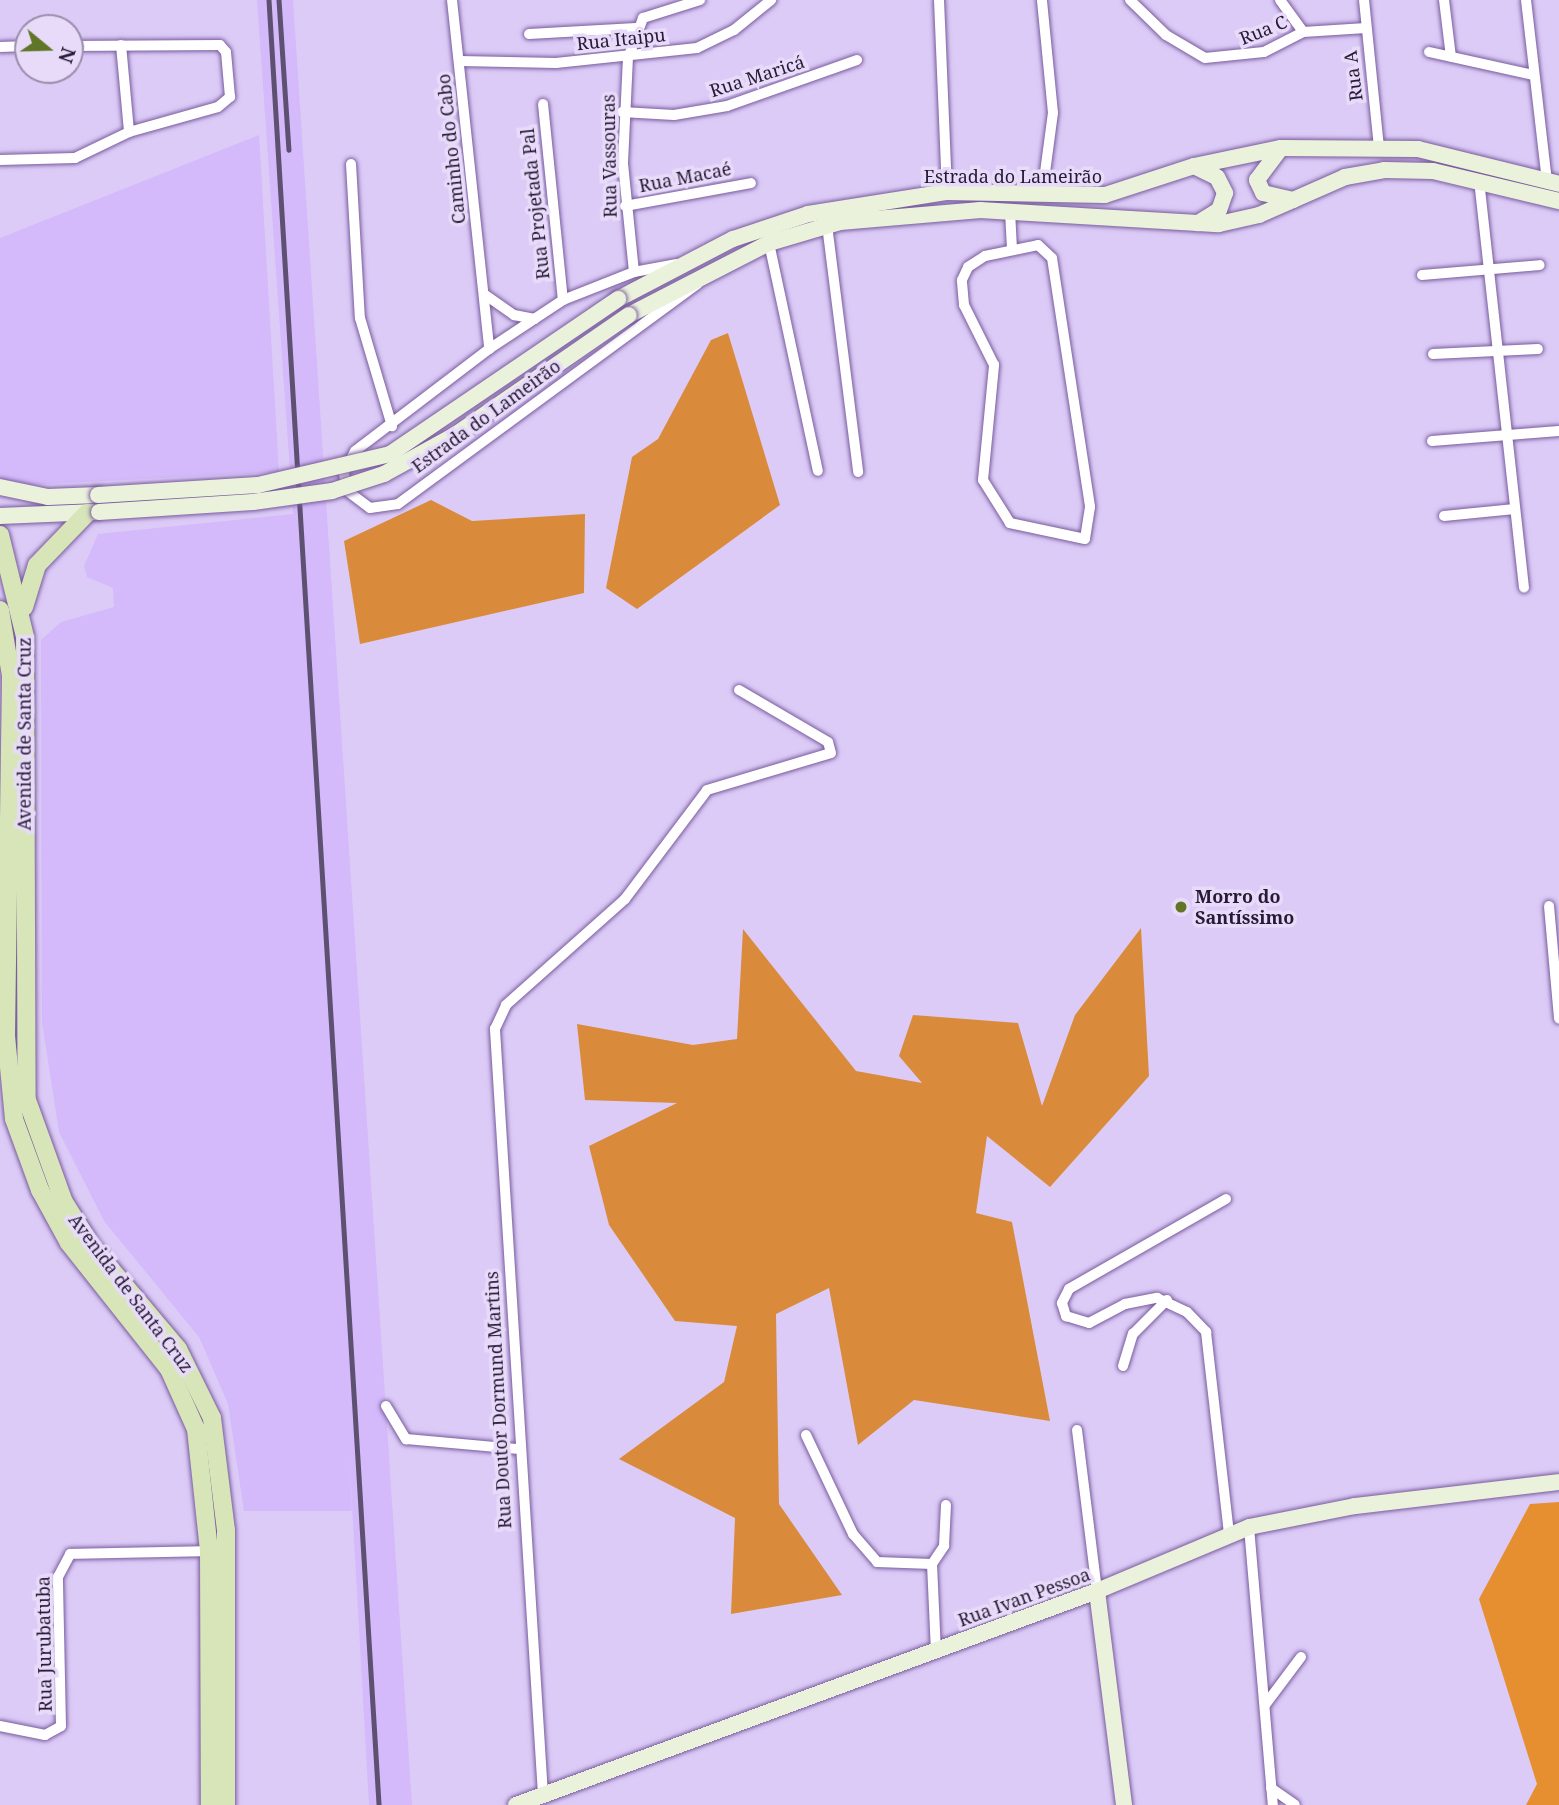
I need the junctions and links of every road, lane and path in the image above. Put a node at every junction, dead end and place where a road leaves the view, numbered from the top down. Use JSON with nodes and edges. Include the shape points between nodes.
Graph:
{"nodes":[{"id":1,"x":452,"y":0,"type":"edge"},
{"id":2,"x":700,"y":0,"type":"edge"},
{"id":3,"x":771,"y":0,"type":"edge"},
{"id":4,"x":939,"y":0,"type":"edge"},
{"id":5,"x":1042,"y":0,"type":"edge"},
{"id":6,"x":1130,"y":0,"type":"edge"},
{"id":7,"x":1280,"y":0,"type":"edge"},
{"id":8,"x":1364,"y":0,"type":"edge"},
{"id":9,"x":1444,"y":0,"type":"edge"},
{"id":10,"x":1526,"y":0,"type":"edge"},
{"id":11,"x":636,"y":28,"type":"junction"},
{"id":12,"x":1366,"y":28,"type":"junction"},
{"id":13,"x":1303,"y":32,"type":"junction"},
{"id":14,"x":529,"y":34,"type":"dead end"},
{"id":15,"x":121,"y":45,"type":"junction"},
{"id":16,"x":84,"y":46,"type":"edge"},
{"id":17,"x":1429,"y":52,"type":"dead end"},
{"id":18,"x":1451,"y":57,"type":"junction"},
{"id":19,"x":628,"y":58,"type":"junction"},
{"id":20,"x":858,"y":60,"type":"dead end"},
{"id":21,"x":460,"y":61,"type":"junction"},
{"id":22,"x":1534,"y":75,"type":"junction"},
{"id":23,"x":543,"y":104,"type":"dead end"},
{"id":24,"x":622,"y":112,"type":"junction"},
{"id":25,"x":129,"y":132,"type":"junction"},
{"id":26,"x":1282,"y":148,"type":"junction"},
{"id":27,"x":1379,"y":148,"type":"junction"},
{"id":28,"x":0,"y":160,"type":"edge"},
{"id":29,"x":351,"y":164,"type":"dead end"},
{"id":30,"x":1194,"y":166,"type":"junction"},
{"id":31,"x":1479,"y":180,"type":"junction"},
{"id":32,"x":751,"y":183,"type":"dead end"},
{"id":33,"x":1553,"y":183,"type":"edge"},
{"id":34,"x":947,"y":192,"type":"junction"},
{"id":35,"x":1041,"y":195,"type":"junction"},
{"id":36,"x":1293,"y":200,"type":"junction"},
{"id":37,"x":1559,"y":201,"type":"edge"},
{"id":38,"x":625,"y":206,"type":"junction"},
{"id":39,"x":1010,"y":211,"type":"junction"},
{"id":40,"x":1195,"y":224,"type":"junction"},
{"id":41,"x":827,"y":225,"type":"junction"},
{"id":42,"x":769,"y":243,"type":"junction"},
{"id":43,"x":1012,"y":246,"type":"junction"},
{"id":44,"x":677,"y":264,"type":"junction"},
{"id":45,"x":1541,"y":265,"type":"dead end"},
{"id":46,"x":1491,"y":268,"type":"junction"},
{"id":47,"x":713,"y":270,"type":"junction"},
{"id":48,"x":634,"y":272,"type":"junction"},
{"id":49,"x":1422,"y":275,"type":"dead end"},
{"id":50,"x":484,"y":294,"type":"junction"},
{"id":51,"x":563,"y":300,"type":"junction"},
{"id":52,"x":535,"y":319,"type":"junction"},
{"id":53,"x":1498,"y":348,"type":"junction"},
{"id":54,"x":489,"y":349,"type":"junction"},
{"id":55,"x":1538,"y":349,"type":"dead end"},
{"id":56,"x":1433,"y":354,"type":"dead end"},
{"id":57,"x":392,"y":426,"type":"junction"},
{"id":58,"x":1559,"y":431,"type":"edge"},
{"id":59,"x":1506,"y":436,"type":"junction"},
{"id":60,"x":1432,"y":441,"type":"dead end"},
{"id":61,"x":818,"y":471,"type":"dead end"},
{"id":62,"x":858,"y":472,"type":"dead end"},
{"id":63,"x":0,"y":487,"type":"edge"},
{"id":64,"x":1515,"y":509,"type":"junction"},
{"id":65,"x":93,"y":512,"type":"junction"},
{"id":66,"x":0,"y":516,"type":"edge"},
{"id":67,"x":1444,"y":516,"type":"dead end"},
{"id":68,"x":0,"y":536,"type":"edge"},
{"id":69,"x":1524,"y":588,"type":"dead end"},
{"id":70,"x":0,"y":610,"type":"edge"},
{"id":71,"x":23,"y":614,"type":"junction"},
{"id":72,"x":739,"y":690,"type":"dead end"},
{"id":73,"x":1549,"y":906,"type":"dead end"},
{"id":74,"x":1559,"y":1019,"type":"edge"},
{"id":75,"x":1226,"y":1199,"type":"dead end"},
{"id":76,"x":1167,"y":1300,"type":"junction"},
{"id":77,"x":1123,"y":1366,"type":"dead end"},
{"id":78,"x":386,"y":1406,"type":"dead end"},
{"id":79,"x":1077,"y":1430,"type":"dead end"},
{"id":80,"x":806,"y":1435,"type":"dead end"},
{"id":81,"x":517,"y":1449,"type":"junction"},
{"id":82,"x":1559,"y":1482,"type":"edge"},
{"id":83,"x":946,"y":1505,"type":"dead end"},
{"id":84,"x":1249,"y":1527,"type":"junction"},
{"id":85,"x":1229,"y":1534,"type":"junction"},
{"id":86,"x":209,"y":1551,"type":"junction"},
{"id":87,"x":932,"y":1564,"type":"junction"},
{"id":88,"x":1097,"y":1591,"type":"junction"},
{"id":89,"x":936,"y":1651,"type":"junction"},
{"id":90,"x":1301,"y":1657,"type":"dead end"},
{"id":91,"x":1265,"y":1706,"type":"junction"},
{"id":92,"x":0,"y":1726,"type":"edge"},
{"id":93,"x":1271,"y":1788,"type":"junction"},
{"id":94,"x":543,"y":1796,"type":"junction"},
{"id":95,"x":210,"y":1805,"type":"edge"},
{"id":96,"x":226,"y":1805,"type":"edge"},
{"id":97,"x":516,"y":1805,"type":"edge"},
{"id":98,"x":1124,"y":1805,"type":"edge"},
{"id":99,"x":1273,"y":1805,"type":"edge"},
{"id":100,"x":1295,"y":1805,"type":"edge"}],
"edges":[{"from":1,"to":21,"type":"street","name":"Caminho do Cabo"},
{"from":2,"to":11,"type":"street","via":[[649,15]]},
{"from":3,"to":19,"type":"street","name":"Rua Itaipu","via":[[710,43]]},
{"from":4,"to":34,"type":"street"},
{"from":5,"to":35,"type":"street","via":[[1053,113]]},
{"from":6,"to":13,"type":"street","name":"Rua C","via":[[1167,35],[1205,58],[1264,52]]},
{"from":7,"to":13,"type":"street"},
{"from":8,"to":12,"type":"street","name":"Rua A"},
{"from":9,"to":18,"type":"street"},
{"from":10,"to":22,"type":"street"},
{"from":11,"to":14,"type":"street"},
{"from":11,"to":19,"type":"street","name":"Rua Vassouras"},
{"from":12,"to":13,"type":"street"},
{"from":12,"to":27,"type":"street","name":"Rua A"},
{"from":15,"to":16,"type":"street"},
{"from":15,"to":25,"type":"street"},
{"from":15,"to":25,"type":"street","via":[[214,44],[226,52],[230,84],[230,97],[218,107]]},
{"from":17,"to":18,"type":"street"},
{"from":18,"to":22,"type":"street"},
{"from":19,"to":21,"type":"street","name":"Rua Itaipu"},
{"from":19,"to":24,"type":"street","name":"Rua Vassouras"},
{"from":20,"to":24,"type":"street","name":"Rua Maricá","via":[[727,106],[674,114]]},
{"from":21,"to":50,"type":"street","name":"Caminho do Cabo"},
{"from":22,"to":33,"type":"street"},
{"from":23,"to":51,"type":"street","name":"Rua Projetada Pal"},
{"from":24,"to":38,"type":"street","name":"Rua Vassouras"},
{"from":25,"to":28,"type":"street","via":[[75,158]]},
{"from":26,"to":27,"type":"main road","name":"Estrada do Lameirão"},
{"from":26,"to":30,"type":"main road","name":"Estrada do Lameirão"},
{"from":26,"to":36,"type":"main road","via":[[1257,180],[1263,193]]},
{"from":27,"to":33,"type":"main road","name":"Estrada do Lameirão","via":[[1439,152]]},
{"from":29,"to":57,"type":"street","via":[[361,325]]},
{"from":30,"to":35,"type":"main road","name":"Estrada do Lameirão","via":[[1105,195]]},
{"from":30,"to":40,"type":"main road","via":[[1217,177],[1226,193],[1219,210]]},
{"from":31,"to":36,"type":"main road","name":"Estrada do Lameirão","via":[[1384,170],[1345,177]]},
{"from":31,"to":37,"type":"main road","name":"Estrada do Lameirão"},
{"from":31,"to":46,"type":"street"},
{"from":32,"to":38,"type":"street","name":"Rua Macaé"},
{"from":34,"to":35,"type":"main road","name":"Estrada do Lameirão"},
{"from":34,"to":44,"type":"main road","name":"Estrada do Lameirão","via":[[808,214]]},
{"from":36,"to":40,"type":"main road","name":"Estrada do Lameirão","via":[[1259,215]]},
{"from":38,"to":48,"type":"street","name":"Rua Vassouras"},
{"from":39,"to":40,"type":"main road","name":"Estrada do Lameirão"},
{"from":39,"to":41,"type":"main road","name":"Estrada do Lameirão","via":[[924,212]]},
{"from":39,"to":43,"type":"street"},
{"from":41,"to":42,"type":"main road","name":"Estrada do Lameirão"},
{"from":41,"to":62,"type":"street"},
{"from":42,"to":47,"type":"main road","name":"Estrada do Lameirão"},
{"from":42,"to":61,"type":"street"},
{"from":43,"to":43,"type":"street","via":[[973,262],[962,281],[964,305],[994,365],[983,480],[1010,523],[1085,539],[1090,507],[1052,258],[1038,245]]},
{"from":44,"to":48,"type":"street","name":"Estrada do Lameirão"},
{"from":44,"to":63,"type":"main road","name":"Estrada do Lameirão","bridge":true,"via":[[390,454],[258,485],[48,497]]},
{"from":45,"to":46,"type":"street"},
{"from":46,"to":49,"type":"street"},
{"from":46,"to":53,"type":"street"},
{"from":47,"to":57,"type":"street","name":"Estrada do Lameirão","via":[[679,302],[398,504],[370,508],[346,491],[344,473],[355,451]]},
{"from":47,"to":65,"type":"main road","name":"Estrada do Lameirão","bridge":true,"via":[[629,315],[456,435],[384,474],[332,491],[253,502]]},
{"from":48,"to":51,"type":"street","name":"Estrada do Lameirão"},
{"from":50,"to":52,"type":"street","via":[[514,315]]},
{"from":50,"to":54,"type":"street","name":"Caminho do Cabo"},
{"from":51,"to":52,"type":"street","name":"Estrada do Lameirão"},
{"from":52,"to":54,"type":"street","name":"Estrada do Lameirão"},
{"from":53,"to":55,"type":"street"},
{"from":53,"to":56,"type":"street"},
{"from":53,"to":59,"type":"street"},
{"from":54,"to":57,"type":"street","name":"Estrada do Lameirão"},
{"from":58,"to":59,"type":"street"},
{"from":59,"to":60,"type":"street"},
{"from":59,"to":64,"type":"street"},
{"from":64,"to":67,"type":"street"},
{"from":64,"to":69,"type":"street"},
{"from":65,"to":66,"type":"main road","name":"Estrada do Lameirão"},
{"from":65,"to":71,"type":"main road","via":[[37,565]]},
{"from":68,"to":71,"type":"main road","name":"Avenida de Santa Cruz"},
{"from":70,"to":86,"type":"main road","name":"Avenida de Santa Cruz","via":[[11,676],[6,1036],[13,1119],[40,1190],[69,1242],[152,1345],[182,1394],[202,1456]]},
{"from":71,"to":96,"type":"main road","name":"Avenida de Santa Cruz","via":[[27,1100],[64,1202],[93,1248],[178,1349],[212,1418],[226,1544]]},
{"from":72,"to":81,"type":"street","name":"Rua Doutor Dormund Martins","via":[[828,742],[831,753],[707,790],[598,928],[506,1005],[498,1017],[494,1051]]},
{"from":73,"to":74,"type":"street"},
{"from":75,"to":76,"type":"street","via":[[1069,1289],[1062,1303],[1066,1316],[1089,1323],[1137,1300]]},
{"from":76,"to":77,"type":"street","via":[[1133,1334]]},
{"from":76,"to":85,"type":"street","via":[[1198,1321],[1210,1345]]},
{"from":78,"to":81,"type":"street","via":[[406,1438]]},
{"from":79,"to":88,"type":"street"},
{"from":80,"to":87,"type":"street","via":[[866,1553],[885,1564]]},
{"from":81,"to":94,"type":"street","name":"Rua Doutor Dormund Martins"},
{"from":82,"to":84,"type":"main road","name":"Rua Ivan Pessoa","via":[[1355,1506]]},
{"from":83,"to":87,"type":"street","via":[[944,1546]]},
{"from":84,"to":85,"type":"main road","name":"Rua Ivan Pessoa"},
{"from":84,"to":91,"type":"street"},
{"from":85,"to":88,"type":"main road","name":"Rua Ivan Pessoa"},
{"from":86,"to":92,"type":"street","name":"Rua Jurubatuba","via":[[83,1553],[64,1560],[57,1593],[61,1726],[45,1735]]},
{"from":86,"to":95,"type":"main road","name":"Avenida de Santa Cruz"},
{"from":87,"to":89,"type":"street"},
{"from":88,"to":89,"type":"main road","name":"Rua Ivan Pessoa"},
{"from":88,"to":98,"type":"main road"},
{"from":89,"to":94,"type":"main road","name":"Rua Ivan Pessoa"},
{"from":90,"to":91,"type":"street"},
{"from":91,"to":93,"type":"street"},
{"from":93,"to":99,"type":"street"},
{"from":93,"to":100,"type":"street"},
{"from":94,"to":97,"type":"main road","name":"Rua Ivan Pessoa"}]}
